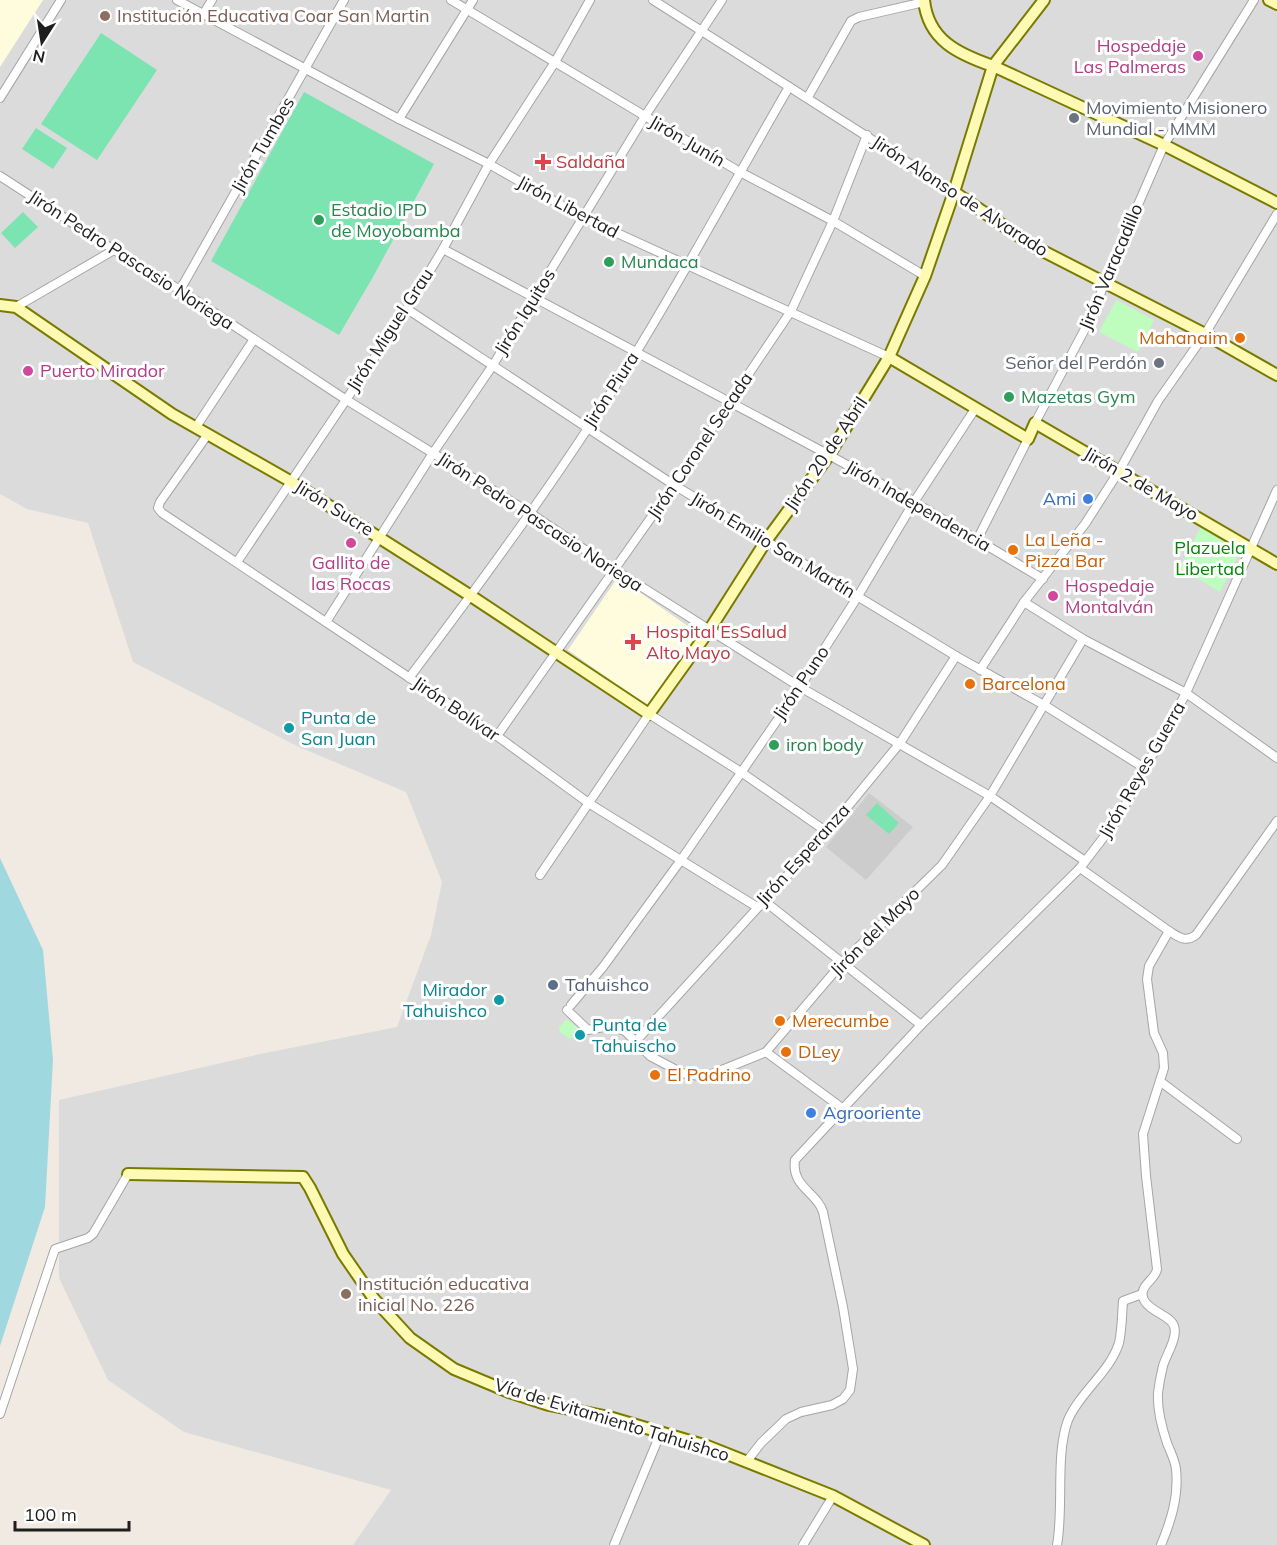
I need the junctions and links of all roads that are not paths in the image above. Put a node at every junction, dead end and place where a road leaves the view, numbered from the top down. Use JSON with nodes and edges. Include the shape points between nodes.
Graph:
{"nodes":[{"id":1,"x":61,"y":0,"type":"edge"},
{"id":2,"x":177,"y":0,"type":"edge"},
{"id":3,"x":212,"y":0,"type":"edge"},
{"id":4,"x":345,"y":0,"type":"edge"},
{"id":5,"x":451,"y":0,"type":"edge"},
{"id":6,"x":473,"y":0,"type":"edge"},
{"id":7,"x":590,"y":0,"type":"edge"},
{"id":8,"x":653,"y":0,"type":"edge"},
{"id":9,"x":722,"y":0,"type":"edge"},
{"id":10,"x":1044,"y":0,"type":"edge"},
{"id":11,"x":1254,"y":0,"type":"edge"},
{"id":12,"x":1269,"y":0,"type":"edge"},
{"id":13,"x":924,"y":1,"type":"edge"},
{"id":14,"x":1277,"y":4,"type":"edge"},
{"id":15,"x":468,"y":10,"type":"junction"},
{"id":16,"x":204,"y":13,"type":"junction"},
{"id":17,"x":703,"y":30,"type":"junction"},
{"id":18,"x":555,"y":62,"type":"junction"},
{"id":19,"x":993,"y":66,"type":"junction"},
{"id":20,"x":306,"y":70,"type":"junction"},
{"id":21,"x":789,"y":87,"type":"junction"},
{"id":22,"x":808,"y":97,"type":"junction"},
{"id":23,"x":0,"y":98,"type":"edge"},
{"id":24,"x":645,"y":116,"type":"junction"},
{"id":25,"x":399,"y":119,"type":"junction"},
{"id":26,"x":867,"y":135,"type":"junction"},
{"id":27,"x":1164,"y":145,"type":"junction"},
{"id":28,"x":489,"y":164,"type":"junction"},
{"id":29,"x":740,"y":172,"type":"junction"},
{"id":30,"x":0,"y":176,"type":"edge"},
{"id":31,"x":954,"y":192,"type":"junction"},
{"id":32,"x":1277,"y":203,"type":"edge"},
{"id":33,"x":1277,"y":214,"type":"edge"},
{"id":34,"x":584,"y":218,"type":"junction"},
{"id":35,"x":833,"y":221,"type":"junction"},
{"id":36,"x":443,"y":249,"type":"junction"},
{"id":37,"x":114,"y":250,"type":"junction"},
{"id":38,"x":688,"y":266,"type":"junction"},
{"id":39,"x":925,"y":276,"type":"junction"},
{"id":40,"x":1104,"y":283,"type":"junction"},
{"id":41,"x":180,"y":290,"type":"junction"},
{"id":42,"x":533,"y":298,"type":"junction"},
{"id":43,"x":0,"y":305,"type":"edge"},
{"id":44,"x":16,"y":307,"type":"junction"},
{"id":45,"x":407,"y":309,"type":"junction"},
{"id":46,"x":791,"y":311,"type":"junction"},
{"id":47,"x":1205,"y":334,"type":"junction"},
{"id":48,"x":254,"y":339,"type":"junction"},
{"id":49,"x":636,"y":352,"type":"junction"},
{"id":50,"x":889,"y":357,"type":"junction"},
{"id":51,"x":493,"y":365,"type":"junction"},
{"id":52,"x":1277,"y":375,"type":"edge"},
{"id":53,"x":345,"y":399,"type":"junction"},
{"id":54,"x":730,"y":400,"type":"junction"},
{"id":55,"x":975,"y":409,"type":"junction"},
{"id":56,"x":1035,"y":423,"type":"junction"},
{"id":57,"x":196,"y":427,"type":"junction"},
{"id":58,"x":587,"y":427,"type":"junction"},
{"id":59,"x":208,"y":434,"type":"junction"},
{"id":60,"x":1028,"y":439,"type":"junction"},
{"id":61,"x":433,"y":453,"type":"junction"},
{"id":62,"x":829,"y":455,"type":"junction"},
{"id":63,"x":1119,"y":471,"type":"junction"},
{"id":64,"x":290,"y":481,"type":"junction"},
{"id":65,"x":674,"y":485,"type":"junction"},
{"id":66,"x":1277,"y":490,"type":"edge"},
{"id":67,"x":914,"y":502,"type":"junction"},
{"id":68,"x":530,"y":513,"type":"junction"},
{"id":69,"x":379,"y":537,"type":"junction"},
{"id":70,"x":977,"y":540,"type":"junction"},
{"id":71,"x":766,"y":541,"type":"junction"},
{"id":72,"x":1250,"y":547,"type":"junction"},
{"id":73,"x":237,"y":562,"type":"junction"},
{"id":74,"x":1277,"y":564,"type":"edge"},
{"id":75,"x":615,"y":570,"type":"junction"},
{"id":76,"x":1043,"y":579,"type":"junction"},
{"id":77,"x":471,"y":596,"type":"junction"},
{"id":78,"x":858,"y":596,"type":"junction"},
{"id":79,"x":1024,"y":603,"type":"junction"},
{"id":80,"x":326,"y":622,"type":"junction"},
{"id":81,"x":711,"y":629,"type":"junction"},
{"id":82,"x":1083,"y":639,"type":"junction"},
{"id":83,"x":1094,"y":645,"type":"junction"},
{"id":84,"x":556,"y":651,"type":"junction"},
{"id":85,"x":1075,"y":652,"type":"junction"},
{"id":86,"x":956,"y":656,"type":"junction"},
{"id":87,"x":980,"y":670,"type":"junction"},
{"id":88,"x":410,"y":678,"type":"junction"},
{"id":89,"x":800,"y":687,"type":"junction"},
{"id":90,"x":1186,"y":693,"type":"junction"},
{"id":91,"x":1044,"y":705,"type":"junction"},
{"id":92,"x":649,"y":714,"type":"junction"},
{"id":93,"x":496,"y":736,"type":"junction"},
{"id":94,"x":900,"y":743,"type":"junction"},
{"id":95,"x":1277,"y":758,"type":"edge"},
{"id":96,"x":1146,"y":769,"type":"junction"},
{"id":97,"x":741,"y":772,"type":"junction"},
{"id":98,"x":990,"y":796,"type":"junction"},
{"id":99,"x":590,"y":804,"type":"junction"},
{"id":100,"x":1277,"y":821,"type":"edge"},
{"id":101,"x":827,"y":832,"type":"junction"},
{"id":102,"x":681,"y":860,"type":"junction"},
{"id":103,"x":1082,"y":864,"type":"junction"},
{"id":104,"x":540,"y":875,"type":"dead end"},
{"id":105,"x":763,"y":900,"type":"junction"},
{"id":106,"x":757,"y":907,"type":"junction"},
{"id":107,"x":1168,"y":931,"type":"junction"},
{"id":108,"x":842,"y":963,"type":"junction"},
{"id":109,"x":921,"y":1025,"type":"junction"},
{"id":110,"x":588,"y":1030,"type":"joint"},
{"id":111,"x":635,"y":1041,"type":"junction"},
{"id":112,"x":766,"y":1052,"type":"junction"},
{"id":113,"x":1161,"y":1082,"type":"junction"},
{"id":114,"x":842,"y":1108,"type":"junction"},
{"id":115,"x":1237,"y":1139,"type":"dead end"},
{"id":116,"x":128,"y":1174,"type":"joint"},
{"id":117,"x":1142,"y":1294,"type":"junction"},
{"id":118,"x":0,"y":1414,"type":"edge"},
{"id":119,"x":661,"y":1432,"type":"junction"},
{"id":120,"x":747,"y":1461,"type":"junction"},
{"id":121,"x":833,"y":1496,"type":"junction"},
{"id":122,"x":910,"y":1542,"type":"edge"},
{"id":123,"x":614,"y":1545,"type":"edge"},
{"id":124,"x":803,"y":1545,"type":"edge"},
{"id":125,"x":924,"y":1545,"type":"edge"},
{"id":126,"x":1057,"y":1545,"type":"edge"},
{"id":127,"x":1161,"y":1545,"type":"edge"}],
"edges":[{"from":1,"to":23,"type":"street"},
{"from":2,"to":16,"type":"street","name":"Jirón Libertad"},
{"from":3,"to":16,"type":"street"},
{"from":4,"to":20,"type":"street","name":"Jirón Tumbes"},
{"from":5,"to":15,"type":"street","name":"Jirón Junín"},
{"from":6,"to":15,"type":"street"},
{"from":7,"to":18,"type":"street","name":"Jirón Miguel Grau"},
{"from":8,"to":17,"type":"street","name":"Jirón Alonso de Alvarado"},
{"from":9,"to":17,"type":"street","name":"Jirón Iquitos"},
{"from":10,"to":19,"type":"main road","name":"Jirón 20 de Abril"},
{"from":11,"to":27,"type":"street","name":"Jirón Varacadillo"},
{"from":12,"to":14,"type":"main road"},
{"from":13,"to":19,"type":"main road","via":[[930,24],[944,42]]},
{"from":13,"to":22,"type":"street","via":[[851,21]]},
{"from":15,"to":18,"type":"street","name":"Jirón Junín"},
{"from":15,"to":25,"type":"street"},
{"from":16,"to":20,"type":"street","name":"Jirón Libertad"},
{"from":17,"to":21,"type":"street","name":"Jirón Alonso de Alvarado"},
{"from":17,"to":24,"type":"street","name":"Jirón Iquitos"},
{"from":18,"to":24,"type":"street","name":"Jirón Junín"},
{"from":18,"to":28,"type":"street","name":"Jirón Miguel Grau"},
{"from":19,"to":27,"type":"main road"},
{"from":19,"to":31,"type":"main road","name":"Jirón 20 de Abril"},
{"from":20,"to":25,"type":"street","name":"Jirón Libertad"},
{"from":20,"to":41,"type":"street","name":"Jirón Tumbes"},
{"from":21,"to":22,"type":"street","name":"Jirón Alonso de Alvarado"},
{"from":21,"to":29,"type":"street","name":"Jirón Piura"},
{"from":22,"to":26,"type":"street","name":"Jirón Alonso de Alvarado"},
{"from":24,"to":29,"type":"street","name":"Jirón Junín"},
{"from":24,"to":34,"type":"street","name":"Jirón Iquitos"},
{"from":25,"to":28,"type":"street","name":"Jirón Libertad"},
{"from":26,"to":31,"type":"street","name":"Jirón Alonso de Alvarado"},
{"from":26,"to":35,"type":"street","name":"Jirón Coronel Secada"},
{"from":27,"to":32,"type":"main road"},
{"from":27,"to":40,"type":"street","name":"Jirón Varacadillo"},
{"from":28,"to":34,"type":"street","name":"Jirón Libertad"},
{"from":28,"to":36,"type":"street","name":"Jirón Miguel Grau"},
{"from":29,"to":35,"type":"street","name":"Jirón Junín"},
{"from":29,"to":38,"type":"street","name":"Jirón Piura"},
{"from":30,"to":37,"type":"street","name":"Jirón Pedro Pascasio Noriega"},
{"from":31,"to":39,"type":"main road","name":"Jirón 20 de Abril"},
{"from":31,"to":40,"type":"main road","name":"Jirón Alonso de Alvarado","via":[[1035,247]]},
{"from":33,"to":47,"type":"street"},
{"from":34,"to":38,"type":"street","name":"Jirón Libertad"},
{"from":34,"to":42,"type":"street","name":"Jirón Iquitos"},
{"from":35,"to":39,"type":"street","name":"Jirón Junín"},
{"from":35,"to":46,"type":"street","name":"Jirón Coronel Secada"},
{"from":36,"to":42,"type":"street","name":"Jirón Independencia"},
{"from":36,"to":45,"type":"street","name":"Jirón Miguel Grau"},
{"from":37,"to":41,"type":"street","name":"Jirón Pedro Pascasio Noriega"},
{"from":37,"to":44,"type":"street"},
{"from":38,"to":46,"type":"street","name":"Jirón Libertad"},
{"from":38,"to":49,"type":"street","name":"Jirón Piura"},
{"from":39,"to":50,"type":"main road","name":"Jirón 20 de Abril"},
{"from":40,"to":47,"type":"main road","name":"Jirón Alonso de Alvarado"},
{"from":40,"to":56,"type":"street","name":"Jirón Varacadillo","via":[[1095,310]]},
{"from":41,"to":48,"type":"street","name":"Jirón Pedro Pascasio Noriega"},
{"from":42,"to":49,"type":"street","name":"Jirón Independencia"},
{"from":42,"to":51,"type":"street","name":"Jirón Iquitos"},
{"from":43,"to":44,"type":"main road"},
{"from":44,"to":57,"type":"main road","name":"Jirón Sucre"},
{"from":45,"to":51,"type":"street","name":"Jirón Emilio San Martín"},
{"from":45,"to":53,"type":"street","name":"Jirón Miguel Grau"},
{"from":46,"to":50,"type":"street","name":"Jirón Libertad"},
{"from":46,"to":54,"type":"street","name":"Jirón Coronel Secada"},
{"from":47,"to":52,"type":"main road","name":"Jirón Alonso de Alvarado"},
{"from":47,"to":63,"type":"street","via":[[1158,401]]},
{"from":48,"to":53,"type":"street","name":"Jirón Pedro Pascasio Noriega"},
{"from":48,"to":57,"type":"street"},
{"from":49,"to":54,"type":"street","name":"Jirón Independencia"},
{"from":49,"to":58,"type":"street","name":"Jirón Piura"},
{"from":50,"to":55,"type":"main road","name":"Jirón Libertad"},
{"from":50,"to":62,"type":"main road","name":"Jirón 20 de Abril"},
{"from":51,"to":58,"type":"street","name":"Jirón Emilio San Martín"},
{"from":51,"to":61,"type":"street","name":"Jirón Iquitos"},
{"from":53,"to":61,"type":"street","name":"Jirón Pedro Pascasio Noriega"},
{"from":53,"to":64,"type":"street","name":"Jirón Miguel Grau"},
{"from":54,"to":62,"type":"street","name":"Jirón Independencia"},
{"from":54,"to":65,"type":"street","name":"Jirón Coronel Secada"},
{"from":55,"to":60,"type":"main road","name":"Jirón Libertad"},
{"from":55,"to":67,"type":"street","name":"Jirón Puno"},
{"from":56,"to":60,"type":"main road","name":"Jirón Varacadillo"},
{"from":56,"to":63,"type":"main road","name":"Jirón 2 de Mayo"},
{"from":57,"to":59,"type":"main road","name":"Jirón Sucre"},
{"from":58,"to":65,"type":"street","name":"Jirón Emilio San Martín"},
{"from":58,"to":68,"type":"street","name":"Jirón Piura"},
{"from":59,"to":64,"type":"main road","name":"Jirón Sucre"},
{"from":59,"to":73,"type":"street","name":"Jirón Bolívar","via":[[158,508]]},
{"from":60,"to":70,"type":"street","name":"Jirón Varacadillo"},
{"from":61,"to":68,"type":"street","name":"Jirón Pedro Pascasio Noriega"},
{"from":61,"to":69,"type":"street","name":"Jirón Iquitos"},
{"from":62,"to":67,"type":"street","name":"Jirón Independencia"},
{"from":62,"to":71,"type":"main road","name":"Jirón 20 de Abril"},
{"from":63,"to":72,"type":"main road","name":"Jirón 2 de Mayo"},
{"from":63,"to":76,"type":"street"},
{"from":64,"to":69,"type":"main road","name":"Jirón Sucre"},
{"from":64,"to":73,"type":"street","name":"Jirón Miguel Grau"},
{"from":65,"to":71,"type":"street","name":"Jirón Emilio San Martín"},
{"from":65,"to":75,"type":"street","name":"Jirón Coronel Secada"},
{"from":66,"to":72,"type":"street","name":"Jirón Reyes Guerra"},
{"from":67,"to":70,"type":"street","name":"Jirón Independencia"},
{"from":67,"to":78,"type":"street","name":"Jirón Puno"},
{"from":68,"to":75,"type":"street","name":"Jirón Pedro Pascasio Noriega"},
{"from":68,"to":77,"type":"street","name":"Jirón Piura"},
{"from":69,"to":77,"type":"main road","name":"Jirón Sucre"},
{"from":69,"to":80,"type":"street","name":"Jirón Iquitos"},
{"from":70,"to":76,"type":"street","name":"Jirón Independencia"},
{"from":71,"to":78,"type":"street","name":"Jirón Emilio San Martín"},
{"from":71,"to":81,"type":"main road","name":"Jirón 20 de Abril"},
{"from":72,"to":74,"type":"main road","name":"Jirón 2 de Mayo"},
{"from":72,"to":90,"type":"street","name":"Jirón Reyes Guerra"},
{"from":73,"to":80,"type":"street","name":"Jirón Bolívar"},
{"from":75,"to":81,"type":"street","name":"Jirón Pedro Pascasio Noriega"},
{"from":75,"to":84,"type":"street","name":"Jirón Coronel Secada"},
{"from":76,"to":79,"type":"street"},
{"from":77,"to":84,"type":"main road","name":"Jirón Sucre"},
{"from":77,"to":88,"type":"street","name":"Jirón Piura"},
{"from":78,"to":86,"type":"street","name":"Jirón Emilio San Martín"},
{"from":78,"to":89,"type":"street","name":"Jirón Puno"},
{"from":79,"to":82,"type":"street"},
{"from":79,"to":87,"type":"street"},
{"from":80,"to":88,"type":"street","name":"Jirón Bolívar"},
{"from":81,"to":89,"type":"street","name":"Jirón Pedro Pascasio Noriega"},
{"from":81,"to":92,"type":"main road","name":"Jirón 20 de Abril"},
{"from":82,"to":83,"type":"street"},
{"from":82,"to":85,"type":"street","name":"Jirón del Mayo"},
{"from":83,"to":85,"type":"street"},
{"from":83,"to":90,"type":"street"},
{"from":84,"to":92,"type":"main road","name":"Jirón Sucre"},
{"from":84,"to":93,"type":"street","name":"Jirón Coronel Secada"},
{"from":85,"to":91,"type":"street","name":"Jirón del Mayo"},
{"from":86,"to":87,"type":"street","name":"Jirón Emilio San Martín"},
{"from":86,"to":94,"type":"street","name":"Jirón Esperanza"},
{"from":87,"to":91,"type":"street","name":"Jirón Emilio San Martín"},
{"from":88,"to":93,"type":"street","name":"Jirón Bolívar"},
{"from":89,"to":94,"type":"street","name":"Jirón Pedro Pascasio Noriega"},
{"from":89,"to":97,"type":"street","name":"Jirón Puno"},
{"from":90,"to":95,"type":"street"},
{"from":90,"to":96,"type":"street","name":"Jirón Reyes Guerra"},
{"from":91,"to":96,"type":"street","name":"Jirón Emilio San Martín"},
{"from":91,"to":98,"type":"street","name":"Jirón del Mayo"},
{"from":92,"to":97,"type":"street"},
{"from":92,"to":99,"type":"street","name":"Jirón 20 de Abril"},
{"from":93,"to":99,"type":"street","name":"Jirón Bolívar"},
{"from":94,"to":98,"type":"street","name":"Jirón Pedro Pascasio Noriega"},
{"from":94,"to":101,"type":"street","name":"Jirón Esperanza"},
{"from":96,"to":103,"type":"street","name":"Jirón Reyes Guerra","via":[[1117,820]]},
{"from":97,"to":101,"type":"street"},
{"from":97,"to":102,"type":"street","name":"Jirón Puno"},
{"from":98,"to":103,"type":"street","name":"Jirón Pedro Pascasio Noriega"},
{"from":98,"to":108,"type":"street","name":"Jirón del Mayo","via":[[942,865]]},
{"from":99,"to":102,"type":"street","name":"Jirón Bolívar"},
{"from":99,"to":104,"type":"street","name":"Jirón 20 de Abril"},
{"from":100,"to":107,"type":"street","name":"Jirón Pedro Pascasio Noriega","via":[[1196,935],[1183,940]]},
{"from":101,"to":105,"type":"street","name":"Jirón Esperanza"},
{"from":102,"to":106,"type":"street","name":"Jirón Bolívar"},
{"from":102,"to":110,"type":"street","name":"Jirón Puno","via":[[569,1008]]},
{"from":103,"to":107,"type":"street","name":"Jirón Pedro Pascasio Noriega"},
{"from":103,"to":109,"type":"street","name":"Jirón Reyes Guerra"},
{"from":105,"to":106,"type":"street","name":"Jirón Esperanza"},
{"from":105,"to":108,"type":"street"},
{"from":106,"to":111,"type":"street","name":"Jirón Esperanza"},
{"from":107,"to":113,"type":"street","via":[[1149,966],[1147,979],[1155,1033],[1163,1053]]},
{"from":108,"to":109,"type":"street"},
{"from":108,"to":112,"type":"street","name":"Jirón del Mayo"},
{"from":109,"to":114,"type":"street","name":"Jirón Reyes Guerra"},
{"from":110,"to":111,"type":"street","name":"Jirón del Mayo","via":[[609,1026],[625,1031]]},
{"from":111,"to":112,"type":"street","name":"Jirón del Mayo","via":[[650,1056],[682,1073],[699,1076]]},
{"from":112,"to":114,"type":"street"},
{"from":113,"to":115,"type":"street"},
{"from":113,"to":117,"type":"street","via":[[1143,1134],[1157,1272]]},
{"from":114,"to":120,"type":"street","name":"Jirón Reyes Guerra","via":[[795,1160],[794,1167],[799,1182],[823,1212],[853,1369],[850,1390],[832,1405],[786,1419]]},
{"from":116,"to":118,"type":"street","via":[[93,1234],[55,1249]]},
{"from":116,"to":119,"type":"main road","name":"Vía de Evitamiento Tahuishco","via":[[303,1177],[343,1254],[374,1299],[410,1338],[454,1369],[509,1392]]},
{"from":117,"to":126,"type":"street","via":[[1123,1301],[1119,1343],[1068,1421],[1062,1451]]},
{"from":117,"to":127,"type":"street","via":[[1144,1302],[1174,1326],[1158,1395],[1162,1431],[1176,1467],[1175,1498]]},
{"from":119,"to":120,"type":"main road","name":"Vía de Evitamiento Tahuishco"},
{"from":119,"to":123,"type":"street"},
{"from":120,"to":121,"type":"main road","name":"Vía de Evitamiento Tahuishco"},
{"from":121,"to":122,"type":"main road","name":"Vía de Evitamiento Tahuishco"},
{"from":121,"to":124,"type":"street"},
{"from":122,"to":125,"type":"main road","name":"Vía de Evitamiento Tahuishco"}]}
